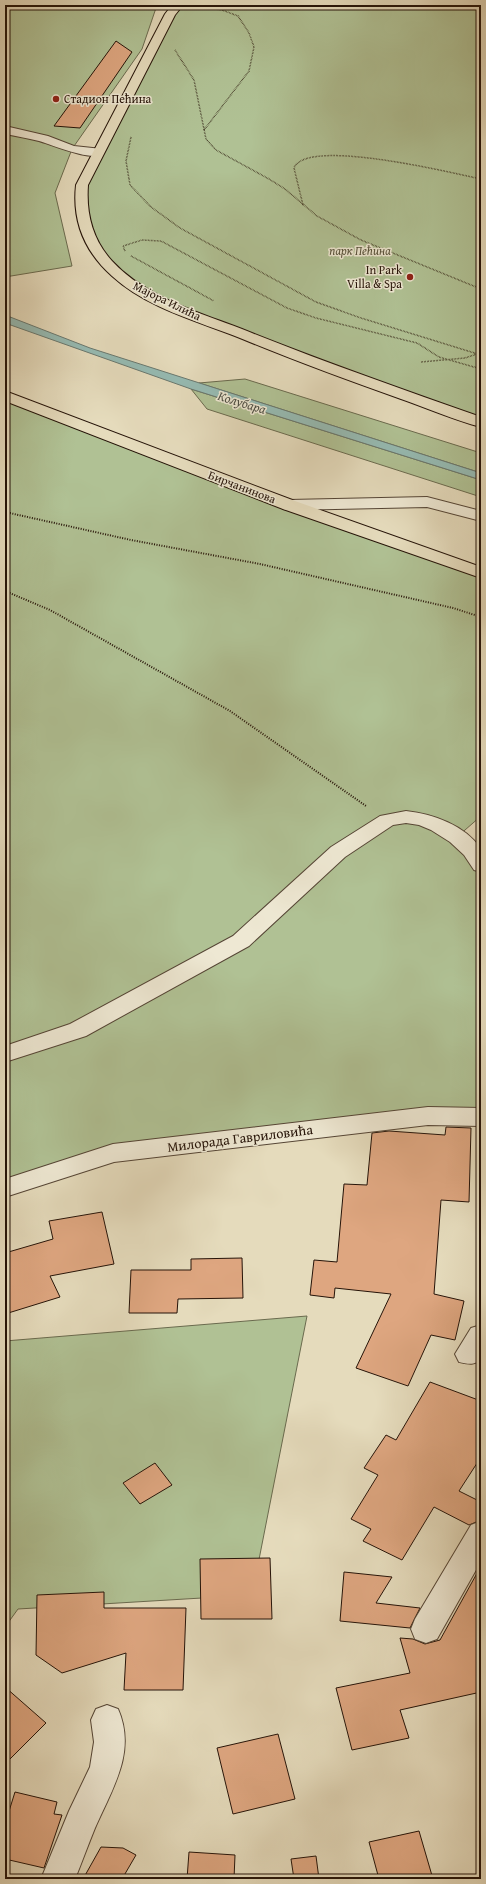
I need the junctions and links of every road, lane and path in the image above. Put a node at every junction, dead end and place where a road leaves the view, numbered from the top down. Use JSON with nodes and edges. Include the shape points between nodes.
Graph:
{"nodes":[{"id":1,"x":12,"y":5,"type":"edge"},
{"id":2,"x":178,"y":5,"type":"edge"},
{"id":3,"x":194,"y":5,"type":"edge"},
{"id":4,"x":5,"y":8,"type":"edge"},
{"id":5,"x":173,"y":48,"type":"dead end"},
{"id":6,"x":5,"y":130,"type":"edge"},
{"id":7,"x":204,"y":130,"type":"junction"},
{"id":8,"x":134,"y":131,"type":"dead end"},
{"id":9,"x":98,"y":152,"type":"junction"},
{"id":10,"x":481,"y":179,"type":"edge"},
{"id":11,"x":304,"y":205,"type":"junction"},
{"id":12,"x":481,"y":289,"type":"edge"},
{"id":13,"x":219,"y":304,"type":"dead end"},
{"id":14,"x":477,"y":354,"type":"junction"},
{"id":15,"x":481,"y":355,"type":"edge"},
{"id":16,"x":442,"y":359,"type":"junction"},
{"id":17,"x":421,"y":362,"type":"dead end"},
{"id":18,"x":481,"y":369,"type":"edge"},
{"id":19,"x":5,"y":396,"type":"edge"},
{"id":20,"x":481,"y":422,"type":"edge"},
{"id":21,"x":289,"y":505,"type":"junction"},
{"id":22,"x":5,"y":512,"type":"edge"},
{"id":23,"x":481,"y":516,"type":"edge"},
{"id":24,"x":481,"y":573,"type":"edge"},
{"id":25,"x":5,"y":591,"type":"edge"},
{"id":26,"x":481,"y":617,"type":"edge"},
{"id":27,"x":386,"y":820,"type":"junction"},
{"id":28,"x":481,"y":865,"type":"edge"},
{"id":29,"x":5,"y":1054,"type":"edge"},
{"id":30,"x":481,"y":1117,"type":"edge"},
{"id":31,"x":5,"y":1188,"type":"edge"},
{"id":32,"x":481,"y":1534,"type":"edge"},
{"id":33,"x":426,"y":1629,"type":"dead end"},
{"id":34,"x":107,"y":1720,"type":"dead end"},
{"id":35,"x":58,"y":1879,"type":"edge"}],
"edges":[{"from":1,"to":4,"type":"path"},
{"from":2,"to":9,"type":"main road","name":"Мајора Илића","via":[[170,14]]},
{"from":3,"to":7,"type":"path","via":[[238,16],[254,47],[248,71]]},
{"from":5,"to":7,"type":"path","via":[[194,80]]},
{"from":6,"to":9,"type":"street","via":[[72,149]]},
{"from":7,"to":11,"type":"path","via":[[206,139],[216,150],[285,189]]},
{"from":8,"to":14,"type":"path","via":[[126,161],[130,185],[151,207],[180,228],[316,302]]},
{"from":9,"to":20,"type":"main road","name":"Мајора Илића","via":[[82,185],[82,219],[100,255],[129,282],[167,304],[306,360]]},
{"from":10,"to":11,"type":"path","via":[[374,158],[313,156],[303,158],[294,168]]},
{"from":11,"to":12,"type":"path","via":[[316,216],[361,240]]},
{"from":13,"to":16,"type":"path","via":[[136,260],[126,253],[123,246],[144,239],[161,242],[287,308],[316,318],[417,343],[426,352]]},
{"from":14,"to":15,"type":"path"},
{"from":14,"to":16,"type":"path","via":[[465,358]]},
{"from":16,"to":17,"type":"path"},
{"from":16,"to":18,"type":"path"},
{"from":19,"to":21,"type":"main road","name":"Бирчанинова"},
{"from":21,"to":23,"type":"street","via":[[427,502]]},
{"from":21,"to":24,"type":"main road","name":"Бирчанинова"},
{"from":22,"to":26,"type":"path","via":[[131,540],[260,564],[453,608]]},
{"from":25,"to":27,"type":"path","via":[[50,610],[230,711]]},
{"from":27,"to":28,"type":"street","via":[[406,817],[424,819],[457,837],[472,851]]},
{"from":27,"to":29,"type":"street","via":[[338,852],[241,941],[78,1030]]},
{"from":30,"to":31,"type":"street","name":"Милорада Гавриловића","via":[[428,1116],[113,1153]]},
{"from":32,"to":33,"type":"street"},
{"from":34,"to":35,"type":"street","via":[[110,1742],[106,1768],[80,1822]]}]}
